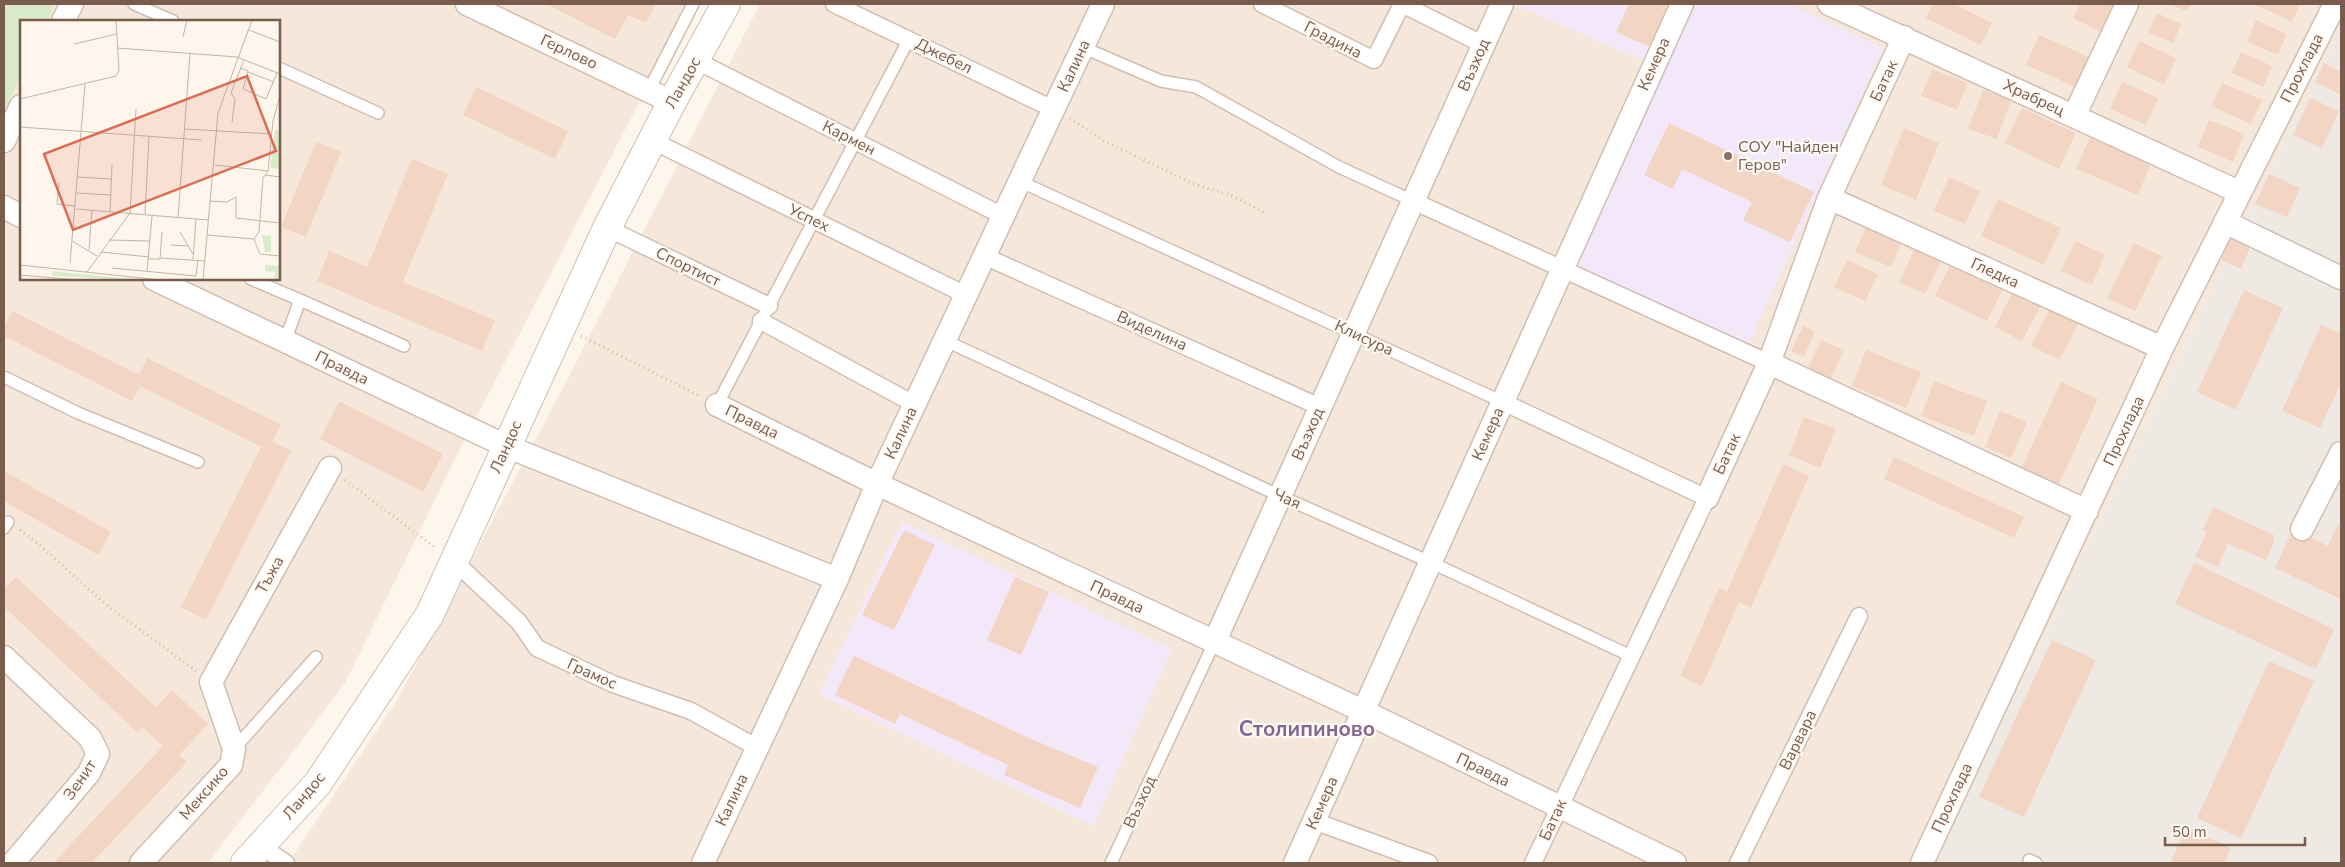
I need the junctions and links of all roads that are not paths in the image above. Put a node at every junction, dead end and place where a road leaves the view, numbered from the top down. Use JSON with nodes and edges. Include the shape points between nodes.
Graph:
{"nodes":[{"id":1,"x":72,"y":4,"type":"edge"},
{"id":2,"x":134,"y":4,"type":"edge"},
{"id":3,"x":467,"y":4,"type":"edge"},
{"id":4,"x":693,"y":4,"type":"edge"},
{"id":5,"x":726,"y":4,"type":"edge"},
{"id":6,"x":834,"y":4,"type":"edge"},
{"id":7,"x":1103,"y":4,"type":"edge"},
{"id":8,"x":1262,"y":4,"type":"edge"},
{"id":9,"x":1502,"y":4,"type":"edge"},
{"id":10,"x":1682,"y":4,"type":"edge"},
{"id":11,"x":1829,"y":4,"type":"edge"},
{"id":12,"x":2127,"y":4,"type":"edge"},
{"id":13,"x":2334,"y":4,"type":"edge"},
{"id":14,"x":64,"y":20,"type":"edge"},
{"id":15,"x":171,"y":20,"type":"edge"},
{"id":16,"x":1904,"y":38,"type":"junction"},
{"id":17,"x":909,"y":39,"type":"junction"},
{"id":18,"x":1484,"y":45,"type":"junction"},
{"id":19,"x":1082,"y":48,"type":"junction"},
{"id":20,"x":695,"y":60,"type":"junction"},
{"id":21,"x":280,"y":68,"type":"edge"},
{"id":22,"x":660,"y":96,"type":"junction"},
{"id":23,"x":20,"y":108,"type":"edge"},
{"id":24,"x":1053,"y":109,"type":"junction"},
{"id":25,"x":378,"y":112,"type":"dead end"},
{"id":26,"x":2074,"y":116,"type":"junction"},
{"id":27,"x":4,"y":141,"type":"edge"},
{"id":28,"x":653,"y":141,"type":"junction"},
{"id":29,"x":856,"y":142,"type":"junction"},
{"id":30,"x":1019,"y":181,"type":"junction"},
{"id":31,"x":2240,"y":192,"type":"junction"},
{"id":32,"x":1829,"y":198,"type":"junction"},
{"id":33,"x":1413,"y":201,"type":"junction"},
{"id":34,"x":4,"y":207,"type":"edge"},
{"id":35,"x":20,"y":215,"type":"edge"},
{"id":36,"x":1003,"y":216,"type":"junction"},
{"id":37,"x":814,"y":220,"type":"junction"},
{"id":38,"x":2225,"y":222,"type":"junction"},
{"id":39,"x":607,"y":228,"type":"junction"},
{"id":40,"x":984,"y":256,"type":"junction"},
{"id":41,"x":1562,"y":270,"type":"junction"},
{"id":42,"x":2341,"y":278,"type":"edge"},
{"id":43,"x":156,"y":280,"type":"edge"},
{"id":44,"x":253,"y":280,"type":"edge"},
{"id":45,"x":966,"y":295,"type":"junction"},
{"id":46,"x":300,"y":300,"type":"junction"},
{"id":47,"x":769,"y":306,"type":"junction"},
{"id":48,"x":761,"y":321,"type":"junction"},
{"id":49,"x":1353,"y":334,"type":"junction"},
{"id":50,"x":944,"y":340,"type":"junction"},
{"id":51,"x":285,"y":341,"type":"junction"},
{"id":52,"x":404,"y":346,"type":"dead end"},
{"id":53,"x":2162,"y":348,"type":"junction"},
{"id":54,"x":1770,"y":363,"type":"junction"},
{"id":55,"x":4,"y":378,"type":"edge"},
{"id":56,"x":1503,"y":402,"type":"junction"},
{"id":57,"x":717,"y":404,"type":"joint"},
{"id":58,"x":914,"y":404,"type":"junction"},
{"id":59,"x":1320,"y":407,"type":"junction"},
{"id":60,"x":506,"y":446,"type":"junction"},
{"id":61,"x":2341,"y":453,"type":"edge"},
{"id":62,"x":198,"y":462,"type":"dead end"},
{"id":63,"x":330,"y":468,"type":"road end"},
{"id":64,"x":877,"y":484,"type":"junction"},
{"id":65,"x":1280,"y":496,"type":"junction"},
{"id":66,"x":1707,"y":498,"type":"junction"},
{"id":67,"x":2087,"y":511,"type":"junction"},
{"id":68,"x":2302,"y":529,"type":"dead end"},
{"id":69,"x":455,"y":562,"type":"junction"},
{"id":70,"x":1430,"y":562,"type":"junction"},
{"id":71,"x":837,"y":579,"type":"junction"},
{"id":72,"x":1859,"y":616,"type":"dead end"},
{"id":73,"x":1214,"y":643,"type":"junction"},
{"id":74,"x":1631,"y":656,"type":"junction"},
{"id":75,"x":4,"y":657,"type":"edge"},
{"id":76,"x":316,"y":657,"type":"dead end"},
{"id":77,"x":211,"y":682,"type":"joint"},
{"id":78,"x":1363,"y":711,"type":"junction"},
{"id":79,"x":756,"y":747,"type":"junction"},
{"id":80,"x":234,"y":748,"type":"junction"},
{"id":81,"x":1558,"y":807,"type":"junction"},
{"id":82,"x":1314,"y":821,"type":"junction"},
{"id":83,"x":253,"y":854,"type":"edge"},
{"id":84,"x":12,"y":863,"type":"edge"},
{"id":85,"x":141,"y":863,"type":"edge"},
{"id":86,"x":286,"y":863,"type":"edge"},
{"id":87,"x":703,"y":863,"type":"edge"},
{"id":88,"x":1111,"y":863,"type":"edge"},
{"id":89,"x":1295,"y":863,"type":"edge"},
{"id":90,"x":1429,"y":863,"type":"edge"},
{"id":91,"x":1533,"y":863,"type":"edge"},
{"id":92,"x":1675,"y":863,"type":"edge"},
{"id":93,"x":1738,"y":863,"type":"edge"},
{"id":94,"x":1922,"y":863,"type":"edge"}],
"edges":[{"from":1,"to":14,"type":"street"},
{"from":2,"to":15,"type":"lane"},
{"from":3,"to":22,"type":"street","name":"Герлово"},
{"from":4,"to":22,"type":"lane"},
{"from":5,"to":20,"type":"street","name":"Ландос"},
{"from":6,"to":17,"type":"street","name":"Джебел"},
{"from":7,"to":19,"type":"street","name":"Калина"},
{"from":8,"to":18,"type":"street","name":"Градина","via":[[1374,60],[1402,4]]},
{"from":9,"to":18,"type":"street","name":"Възход"},
{"from":10,"to":41,"type":"street","name":"Кемера"},
{"from":11,"to":16,"type":"street","name":"Храбрец"},
{"from":12,"to":26,"type":"street"},
{"from":13,"to":31,"type":"street","name":"Прохлада"},
{"from":16,"to":26,"type":"street","name":"Храбрец"},
{"from":16,"to":32,"type":"street","name":"Батак"},
{"from":17,"to":24,"type":"street","name":"Джебел"},
{"from":17,"to":29,"type":"lane"},
{"from":18,"to":33,"type":"street","name":"Възход"},
{"from":19,"to":24,"type":"street","name":"Калина"},
{"from":19,"to":33,"type":"lane","via":[[1161,81],[1196,87],[1338,168]]},
{"from":20,"to":22,"type":"street","name":"Ландос"},
{"from":20,"to":29,"type":"street","name":"Кармен"},
{"from":21,"to":25,"type":"lane"},
{"from":22,"to":28,"type":"street","name":"Ландос"},
{"from":23,"to":27,"type":"street"},
{"from":24,"to":30,"type":"street","name":"Калина"},
{"from":26,"to":31,"type":"street","name":"Храбрец"},
{"from":28,"to":37,"type":"street","name":"Успех"},
{"from":28,"to":39,"type":"street","name":"Ландос"},
{"from":29,"to":36,"type":"street","name":"Кармен"},
{"from":29,"to":37,"type":"lane"},
{"from":30,"to":36,"type":"street","name":"Калина"},
{"from":30,"to":49,"type":"lane","name":"Клисура"},
{"from":31,"to":38,"type":"street","name":"Прохлада"},
{"from":32,"to":53,"type":"street","name":"Гледка"},
{"from":32,"to":54,"type":"street","name":"Батак"},
{"from":33,"to":41,"type":"street"},
{"from":33,"to":49,"type":"street","name":"Възход"},
{"from":34,"to":35,"type":"street"},
{"from":36,"to":40,"type":"street","name":"Калина"},
{"from":37,"to":45,"type":"street","name":"Успех"},
{"from":37,"to":47,"type":"lane"},
{"from":38,"to":42,"type":"street"},
{"from":38,"to":53,"type":"street","name":"Прохлада"},
{"from":39,"to":47,"type":"street","name":"Спортист"},
{"from":39,"to":60,"type":"street","name":"Ландос"},
{"from":40,"to":45,"type":"street","name":"Калина"},
{"from":40,"to":59,"type":"street","name":"Виделина"},
{"from":41,"to":54,"type":"street"},
{"from":41,"to":56,"type":"street","name":"Кемера"},
{"from":43,"to":51,"type":"street","name":"Правда"},
{"from":44,"to":46,"type":"lane"},
{"from":45,"to":50,"type":"street","name":"Калина"},
{"from":46,"to":51,"type":"lane"},
{"from":46,"to":52,"type":"lane"},
{"from":47,"to":48,"type":"lane"},
{"from":48,"to":57,"type":"lane"},
{"from":48,"to":58,"type":"street"},
{"from":49,"to":56,"type":"lane","name":"Клисура"},
{"from":49,"to":59,"type":"street","name":"Възход"},
{"from":50,"to":58,"type":"street","name":"Калина"},
{"from":50,"to":65,"type":"lane","name":"Чая"},
{"from":51,"to":60,"type":"street","name":"Правда"},
{"from":53,"to":67,"type":"street","name":"Прохлада"},
{"from":54,"to":66,"type":"street","name":"Батак"},
{"from":54,"to":67,"type":"street"},
{"from":55,"to":62,"type":"lane","via":[[78,413]]},
{"from":56,"to":66,"type":"street","name":"Клисура"},
{"from":56,"to":70,"type":"street","name":"Кемера"},
{"from":57,"to":64,"type":"street","name":"Правда"},
{"from":58,"to":64,"type":"street","name":"Калина"},
{"from":59,"to":65,"type":"street","name":"Възход"},
{"from":60,"to":69,"type":"street","name":"Ландос"},
{"from":60,"to":71,"type":"street","name":"Правда"},
{"from":61,"to":68,"type":"street"},
{"from":63,"to":77,"type":"street","name":"Тъжа"},
{"from":64,"to":71,"type":"street","name":"Калина"},
{"from":64,"to":73,"type":"street","name":"Правда"},
{"from":65,"to":70,"type":"lane","name":"Чая"},
{"from":65,"to":73,"type":"street","name":"Възход"},
{"from":66,"to":74,"type":"street","name":"Батак"},
{"from":67,"to":94,"type":"street","name":"Прохлада"},
{"from":69,"to":79,"type":"street","name":"Грамос","via":[[518,622],[536,648],[613,684],[692,712]]},
{"from":69,"to":83,"type":"street","name":"Ландос","via":[[430,614],[318,783]]},
{"from":70,"to":74,"type":"lane","name":"Чая"},
{"from":70,"to":78,"type":"street","name":"Кемера"},
{"from":71,"to":79,"type":"street","name":"Калина"},
{"from":72,"to":93,"type":"street","name":"Варвара"},
{"from":73,"to":78,"type":"street","name":"Правда"},
{"from":73,"to":88,"type":"lane","name":"Възход"},
{"from":74,"to":81,"type":"street","name":"Батак"},
{"from":75,"to":84,"type":"street","name":"Зенит","via":[[90,738],[98,754],[89,773]]},
{"from":76,"to":80,"type":"lane"},
{"from":77,"to":80,"type":"street","name":"Мексико"},
{"from":78,"to":81,"type":"street","name":"Правда"},
{"from":78,"to":82,"type":"street","name":"Кемера"},
{"from":79,"to":87,"type":"street","name":"Калина"},
{"from":80,"to":85,"type":"street","name":"Мексико","via":[[230,765]]},
{"from":81,"to":91,"type":"street","name":"Батак"},
{"from":81,"to":92,"type":"street","name":"Правда"},
{"from":82,"to":89,"type":"street","name":"Кемера"},
{"from":82,"to":90,"type":"street"},
{"from":83,"to":86,"type":"street"}]}
